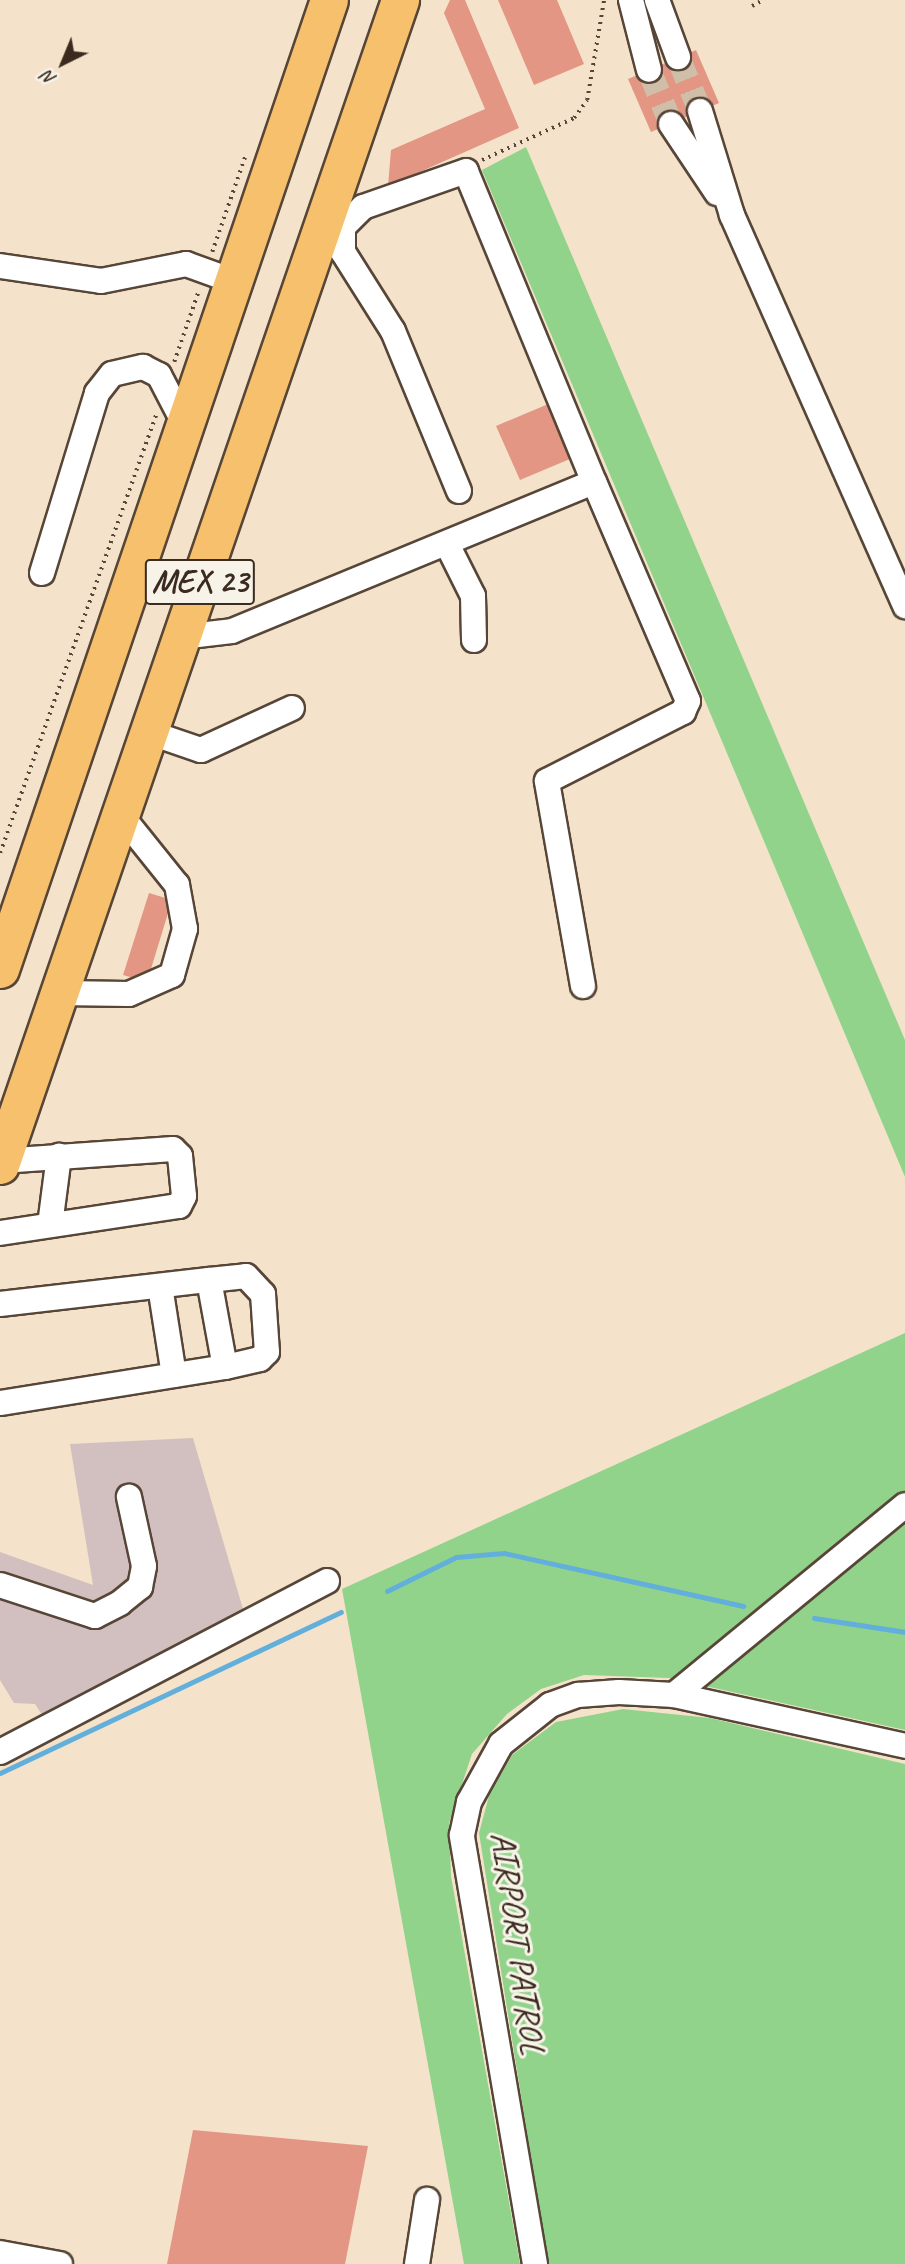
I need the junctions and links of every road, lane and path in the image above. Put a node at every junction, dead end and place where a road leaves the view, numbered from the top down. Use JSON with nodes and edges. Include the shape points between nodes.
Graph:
{"nodes":[{"id":1,"x":329,"y":0,"type":"edge"},
{"id":2,"x":400,"y":0,"type":"edge"},
{"id":3,"x":604,"y":0,"type":"edge"},
{"id":4,"x":631,"y":0,"type":"edge"},
{"id":5,"x":657,"y":0,"type":"edge"},
{"id":6,"x":763,"y":0,"type":"edge"},
{"id":7,"x":752,"y":6,"type":"dead end"},
{"id":8,"x":678,"y":57,"type":"tunnel mouth"},
{"id":9,"x":649,"y":70,"type":"tunnel mouth"},
{"id":10,"x":700,"y":111,"type":"tunnel mouth"},
{"id":11,"x":671,"y":124,"type":"tunnel mouth"},
{"id":12,"x":250,"y":141,"type":"dead end"},
{"id":13,"x":466,"y":171,"type":"junction"},
{"id":14,"x":732,"y":215,"type":"junction"},
{"id":15,"x":334,"y":224,"type":"junction"},
{"id":16,"x":0,"y":266,"type":"edge"},
{"id":17,"x":220,"y":276,"type":"junction"},
{"id":18,"x":166,"y":386,"type":"junction"},
{"id":19,"x":185,"y":425,"type":"junction"},
{"id":20,"x":594,"y":482,"type":"junction"},
{"id":21,"x":458,"y":491,"type":"dead end"},
{"id":22,"x":447,"y":544,"type":"junction"},
{"id":23,"x":42,"y":573,"type":"dead end"},
{"id":24,"x":905,"y":606,"type":"edge"},
{"id":25,"x":181,"y":637,"type":"junction"},
{"id":26,"x":474,"y":640,"type":"dead end"},
{"id":27,"x":292,"y":708,"type":"dead end"},
{"id":28,"x":148,"y":732,"type":"junction"},
{"id":29,"x":120,"y":814,"type":"junction"},
{"id":30,"x":0,"y":853,"type":"edge"},
{"id":31,"x":0,"y":969,"type":"edge"},
{"id":32,"x":583,"y":986,"type":"dead end"},
{"id":33,"x":59,"y":993,"type":"junction"},
{"id":34,"x":59,"y":1156,"type":"junction"},
{"id":35,"x":1,"y":1163,"type":"edge"},
{"id":36,"x":50,"y":1225,"type":"junction"},
{"id":37,"x":0,"y":1233,"type":"edge"},
{"id":38,"x":209,"y":1280,"type":"junction"},
{"id":39,"x":160,"y":1286,"type":"junction"},
{"id":40,"x":0,"y":1304,"type":"edge"},
{"id":41,"x":225,"y":1367,"type":"junction"},
{"id":42,"x":174,"y":1375,"type":"junction"},
{"id":43,"x":0,"y":1403,"type":"edge"},
{"id":44,"x":129,"y":1497,"type":"dead end"},
{"id":45,"x":905,"y":1505,"type":"edge"},
{"id":46,"x":327,"y":1581,"type":"dead end"},
{"id":47,"x":0,"y":1585,"type":"edge"},
{"id":48,"x":674,"y":1695,"type":"junction"},
{"id":49,"x":905,"y":1746,"type":"edge"},
{"id":50,"x":0,"y":1752,"type":"edge"},
{"id":51,"x":427,"y":2200,"type":"dead end"},
{"id":52,"x":0,"y":2253,"type":"edge"},
{"id":53,"x":60,"y":2264,"type":"edge"},
{"id":54,"x":417,"y":2264,"type":"edge"},
{"id":55,"x":535,"y":2264,"type":"edge"}],
"edges":[{"from":1,"to":17,"type":"highway","number":"MEX 23"},
{"from":2,"to":15,"type":"highway","number":"MEX 23"},
{"from":3,"to":13,"type":"path","via":[[596,75],[574,118]]},
{"from":4,"to":9,"type":"street"},
{"from":5,"to":8,"type":"street"},
{"from":6,"to":7,"type":"path"},
{"from":10,"to":14,"type":"street"},
{"from":11,"to":14,"type":"street"},
{"from":12,"to":17,"type":"path"},
{"from":13,"to":15,"type":"street","via":[[363,207]]},
{"from":13,"to":20,"type":"street"},
{"from":14,"to":24,"type":"street"},
{"from":15,"to":21,"type":"street","via":[[344,252],[393,331]]},
{"from":15,"to":25,"type":"highway","number":"MEX 23"},
{"from":16,"to":17,"type":"street","via":[[76,280],[186,264]]},
{"from":17,"to":18,"type":"path"},
{"from":17,"to":19,"type":"highway","number":"MEX 23"},
{"from":18,"to":19,"type":"street"},
{"from":18,"to":23,"type":"street","via":[[143,367],[112,374],[97,393]]},
{"from":18,"to":30,"type":"path"},
{"from":19,"to":31,"type":"highway","number":"MEX 23"},
{"from":20,"to":22,"type":"street"},
{"from":20,"to":32,"type":"street","via":[[688,701],[683,712],[547,781]]},
{"from":22,"to":25,"type":"street","via":[[232,631]]},
{"from":22,"to":26,"type":"street","via":[[472,596]]},
{"from":25,"to":28,"type":"highway","number":"MEX 23"},
{"from":27,"to":28,"type":"street","via":[[201,750]]},
{"from":28,"to":29,"type":"highway","number":"MEX 23"},
{"from":29,"to":33,"type":"highway","number":"MEX 23"},
{"from":29,"to":33,"type":"street","via":[[177,885],[185,929],[172,975],[129,994]]},
{"from":33,"to":35,"type":"highway","number":"MEX 23"},
{"from":34,"to":35,"type":"street"},
{"from":34,"to":36,"type":"street"},
{"from":34,"to":36,"type":"street","via":[[173,1149],[180,1156],[184,1196],[179,1206]]},
{"from":36,"to":37,"type":"street"},
{"from":38,"to":39,"type":"street"},
{"from":38,"to":41,"type":"street"},
{"from":38,"to":41,"type":"street","via":[[246,1276],[263,1294],[267,1352],[260,1360]]},
{"from":39,"to":40,"type":"street"},
{"from":39,"to":42,"type":"street"},
{"from":41,"to":42,"type":"street"},
{"from":42,"to":43,"type":"street"},
{"from":44,"to":47,"type":"street","via":[[144,1566],[140,1587],[120,1603],[95,1616]]},
{"from":45,"to":48,"type":"street"},
{"from":46,"to":50,"type":"street"},
{"from":48,"to":49,"type":"street","name":"AIRPORT PATROL"},
{"from":48,"to":55,"type":"street","name":"AIRPORT PATROL","via":[[578,1695],[550,1705],[500,1744],[469,1802],[462,1835],[466,1879]]},
{"from":51,"to":54,"type":"street"},
{"from":52,"to":53,"type":"street"}]}
